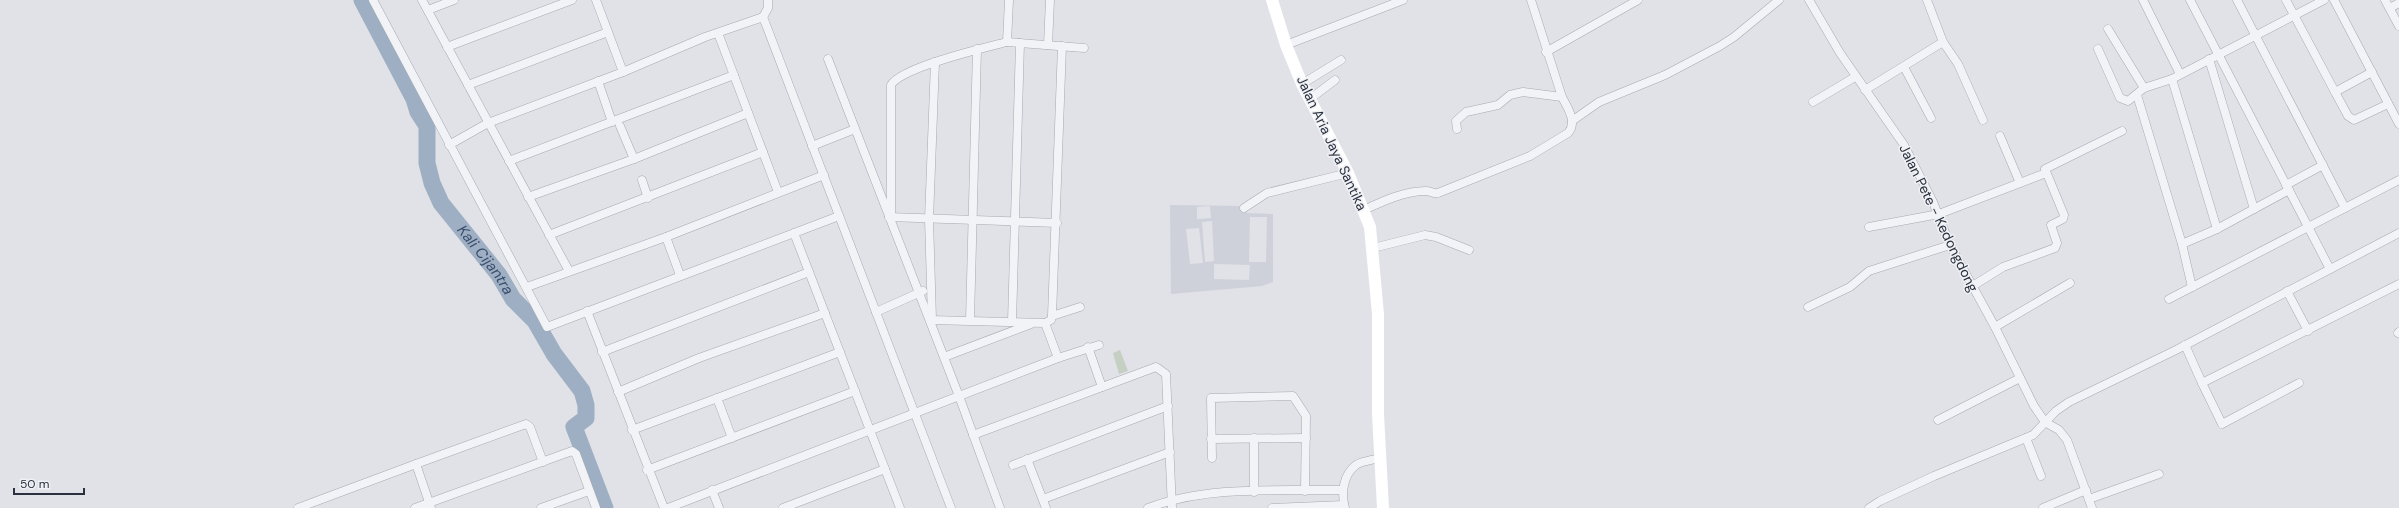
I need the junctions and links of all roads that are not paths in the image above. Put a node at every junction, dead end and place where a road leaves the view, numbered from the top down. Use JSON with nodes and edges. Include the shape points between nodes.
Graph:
{"nodes":[{"id":1,"x":373,"y":0,"type":"edge"},
{"id":2,"x":422,"y":0,"type":"edge"},
{"id":3,"x":454,"y":0,"type":"edge"},
{"id":4,"x":572,"y":0,"type":"edge"},
{"id":5,"x":596,"y":0,"type":"edge"},
{"id":6,"x":768,"y":0,"type":"edge"},
{"id":7,"x":1009,"y":0,"type":"edge"},
{"id":8,"x":1050,"y":0,"type":"edge"},
{"id":9,"x":1272,"y":0,"type":"edge"},
{"id":10,"x":1403,"y":0,"type":"edge"},
{"id":11,"x":1531,"y":0,"type":"edge"},
{"id":12,"x":1638,"y":0,"type":"edge"},
{"id":13,"x":1779,"y":0,"type":"edge"},
{"id":14,"x":1809,"y":0,"type":"edge"},
{"id":15,"x":1927,"y":0,"type":"edge"},
{"id":16,"x":2143,"y":0,"type":"edge"},
{"id":17,"x":2190,"y":0,"type":"edge"},
{"id":18,"x":2237,"y":0,"type":"edge"},
{"id":19,"x":2286,"y":0,"type":"edge"},
{"id":20,"x":2324,"y":0,"type":"edge"},
{"id":21,"x":2334,"y":0,"type":"edge"},
{"id":22,"x":2385,"y":0,"type":"edge"},
{"id":23,"x":2399,"y":3,"type":"edge"},
{"id":24,"x":2390,"y":8,"type":"junction"},
{"id":25,"x":428,"y":10,"type":"junction"},
{"id":26,"x":2294,"y":16,"type":"junction"},
{"id":27,"x":762,"y":17,"type":"junction"},
{"id":28,"x":2399,"y":26,"type":"edge"},
{"id":29,"x":2108,"y":28,"type":"dead end"},
{"id":30,"x":608,"y":32,"type":"junction"},
{"id":31,"x":718,"y":33,"type":"junction"},
{"id":32,"x":2255,"y":36,"type":"junction"},
{"id":33,"x":1007,"y":42,"type":"junction"},
{"id":34,"x":1943,"y":42,"type":"junction"},
{"id":35,"x":1020,"y":43,"type":"junction"},
{"id":36,"x":1048,"y":45,"type":"junction"},
{"id":37,"x":1286,"y":45,"type":"junction"},
{"id":38,"x":1062,"y":46,"type":"junction"},
{"id":39,"x":447,"y":47,"type":"junction"},
{"id":40,"x":1084,"y":48,"type":"dead end"},
{"id":41,"x":977,"y":49,"type":"junction"},
{"id":42,"x":2098,"y":49,"type":"dead end"},
{"id":43,"x":1546,"y":52,"type":"junction"},
{"id":44,"x":2217,"y":55,"type":"junction"},
{"id":45,"x":828,"y":59,"type":"dead end"},
{"id":46,"x":2209,"y":59,"type":"junction"},
{"id":47,"x":1341,"y":60,"type":"dead end"},
{"id":48,"x":935,"y":62,"type":"junction"},
{"id":49,"x":1904,"y":67,"type":"junction"},
{"id":50,"x":624,"y":72,"type":"junction"},
{"id":51,"x":2372,"y":72,"type":"junction"},
{"id":52,"x":2180,"y":74,"type":"junction"},
{"id":53,"x":734,"y":75,"type":"junction"},
{"id":54,"x":1855,"y":76,"type":"junction"},
{"id":55,"x":2172,"y":78,"type":"junction"},
{"id":56,"x":1335,"y":80,"type":"dead end"},
{"id":57,"x":598,"y":81,"type":"junction"},
{"id":58,"x":1302,"y":84,"type":"junction"},
{"id":59,"x":468,"y":85,"type":"junction"},
{"id":60,"x":2144,"y":88,"type":"junction"},
{"id":61,"x":1865,"y":90,"type":"junction"},
{"id":62,"x":2335,"y":92,"type":"junction"},
{"id":63,"x":2137,"y":95,"type":"junction"},
{"id":64,"x":1562,"y":96,"type":"junction"},
{"id":65,"x":1310,"y":99,"type":"junction"},
{"id":66,"x":1813,"y":102,"type":"dead end"},
{"id":67,"x":2388,"y":104,"type":"junction"},
{"id":68,"x":748,"y":113,"type":"junction"},
{"id":69,"x":1931,"y":118,"type":"dead end"},
{"id":70,"x":1984,"y":120,"type":"dead end"},
{"id":71,"x":1572,"y":121,"type":"junction"},
{"id":72,"x":612,"y":122,"type":"junction"},
{"id":73,"x":488,"y":123,"type":"junction"},
{"id":74,"x":2399,"y":124,"type":"edge"},
{"id":75,"x":620,"y":126,"type":"dead end"},
{"id":76,"x":1457,"y":129,"type":"dead end"},
{"id":77,"x":855,"y":130,"type":"junction"},
{"id":78,"x":2122,"y":131,"type":"dead end"},
{"id":79,"x":2000,"y":136,"type":"dead end"},
{"id":80,"x":449,"y":145,"type":"junction"},
{"id":81,"x":812,"y":146,"type":"junction"},
{"id":82,"x":763,"y":152,"type":"junction"},
{"id":83,"x":634,"y":159,"type":"junction"},
{"id":84,"x":509,"y":161,"type":"junction"},
{"id":85,"x":2323,"y":166,"type":"junction"},
{"id":86,"x":2046,"y":172,"type":"junction"},
{"id":87,"x":1348,"y":173,"type":"junction"},
{"id":88,"x":824,"y":175,"type":"junction"},
{"id":89,"x":642,"y":180,"type":"dead end"},
{"id":90,"x":2399,"y":180,"type":"edge"},
{"id":91,"x":2020,"y":183,"type":"junction"},
{"id":92,"x":2287,"y":188,"type":"junction"},
{"id":93,"x":778,"y":192,"type":"junction"},
{"id":94,"x":528,"y":197,"type":"junction"},
{"id":95,"x":648,"y":198,"type":"junction"},
{"id":96,"x":1244,"y":208,"type":"dead end"},
{"id":97,"x":2345,"y":208,"type":"junction"},
{"id":98,"x":2254,"y":209,"type":"junction"},
{"id":99,"x":1364,"y":210,"type":"junction"},
{"id":100,"x":1939,"y":214,"type":"junction"},
{"id":101,"x":839,"y":216,"type":"junction"},
{"id":102,"x":890,"y":217,"type":"junction"},
{"id":103,"x":929,"y":219,"type":"junction"},
{"id":104,"x":973,"y":220,"type":"junction"},
{"id":105,"x":1015,"y":221,"type":"junction"},
{"id":106,"x":1057,"y":223,"type":"junction"},
{"id":107,"x":1869,"y":227,"type":"dead end"},
{"id":108,"x":2308,"y":227,"type":"junction"},
{"id":109,"x":2217,"y":229,"type":"junction"},
{"id":110,"x":794,"y":233,"type":"junction"},
{"id":111,"x":2399,"y":233,"type":"edge"},
{"id":112,"x":549,"y":235,"type":"junction"},
{"id":113,"x":666,"y":237,"type":"junction"},
{"id":114,"x":2182,"y":244,"type":"junction"},
{"id":115,"x":1950,"y":246,"type":"junction"},
{"id":116,"x":1373,"y":248,"type":"junction"},
{"id":117,"x":1469,"y":250,"type":"dead end"},
{"id":118,"x":2330,"y":269,"type":"junction"},
{"id":119,"x":569,"y":272,"type":"junction"},
{"id":120,"x":809,"y":272,"type":"junction"},
{"id":121,"x":680,"y":276,"type":"junction"},
{"id":122,"x":2070,"y":283,"type":"dead end"},
{"id":123,"x":2399,"y":284,"type":"edge"},
{"id":124,"x":527,"y":287,"type":"junction"},
{"id":125,"x":1972,"y":287,"type":"junction"},
{"id":126,"x":2192,"y":287,"type":"junction"},
{"id":127,"x":931,"y":289,"type":"junction"},
{"id":128,"x":2287,"y":291,"type":"junction"},
{"id":129,"x":919,"y":293,"type":"junction"},
{"id":130,"x":2169,"y":299,"type":"dead end"},
{"id":131,"x":1080,"y":307,"type":"dead end"},
{"id":132,"x":1808,"y":308,"type":"dead end"},
{"id":133,"x":587,"y":311,"type":"junction"},
{"id":134,"x":876,"y":312,"type":"junction"},
{"id":135,"x":825,"y":313,"type":"junction"},
{"id":136,"x":1052,"y":316,"type":"junction"},
{"id":137,"x":931,"y":320,"type":"junction"},
{"id":138,"x":970,"y":320,"type":"junction"},
{"id":139,"x":1012,"y":322,"type":"junction"},
{"id":140,"x":1034,"y":322,"type":"junction"},
{"id":141,"x":1045,"y":323,"type":"junction"},
{"id":142,"x":1995,"y":327,"type":"junction"},
{"id":143,"x":2308,"y":331,"type":"junction"},
{"id":144,"x":1098,"y":345,"type":"dead end"},
{"id":145,"x":2185,"y":345,"type":"junction"},
{"id":146,"x":1088,"y":347,"type":"junction"},
{"id":147,"x":602,"y":352,"type":"junction"},
{"id":148,"x":840,"y":352,"type":"junction"},
{"id":149,"x":944,"y":357,"type":"junction"},
{"id":150,"x":1058,"y":358,"type":"junction"},
{"id":151,"x":2020,"y":378,"type":"junction"},
{"id":152,"x":2202,"y":383,"type":"junction"},
{"id":153,"x":2299,"y":383,"type":"dead end"},
{"id":154,"x":1102,"y":387,"type":"junction"},
{"id":155,"x":855,"y":391,"type":"junction"},
{"id":156,"x":618,"y":392,"type":"junction"},
{"id":157,"x":959,"y":396,"type":"junction"},
{"id":158,"x":717,"y":398,"type":"junction"},
{"id":159,"x":1168,"y":406,"type":"junction"},
{"id":160,"x":915,"y":413,"type":"junction"},
{"id":161,"x":1938,"y":420,"type":"dead end"},
{"id":162,"x":2045,"y":422,"type":"junction"},
{"id":163,"x":632,"y":430,"type":"junction"},
{"id":164,"x":870,"y":430,"type":"junction"},
{"id":165,"x":973,"y":435,"type":"junction"},
{"id":166,"x":732,"y":438,"type":"junction"},
{"id":167,"x":1254,"y":438,"type":"junction"},
{"id":168,"x":1306,"y":438,"type":"junction"},
{"id":169,"x":2026,"y":438,"type":"junction"},
{"id":170,"x":1211,"y":439,"type":"junction"},
{"id":171,"x":1170,"y":452,"type":"junction"},
{"id":172,"x":1212,"y":458,"type":"dead end"},
{"id":173,"x":1380,"y":458,"type":"junction"},
{"id":174,"x":1027,"y":459,"type":"junction"},
{"id":175,"x":543,"y":462,"type":"junction"},
{"id":176,"x":416,"y":464,"type":"junction"},
{"id":177,"x":1013,"y":465,"type":"dead end"},
{"id":178,"x":885,"y":469,"type":"junction"},
{"id":179,"x":648,"y":470,"type":"junction"},
{"id":180,"x":2159,"y":474,"type":"dead end"},
{"id":181,"x":2042,"y":476,"type":"dead end"},
{"id":182,"x":712,"y":490,"type":"junction"},
{"id":183,"x":1342,"y":490,"type":"junction"},
{"id":184,"x":2086,"y":490,"type":"junction"},
{"id":185,"x":589,"y":491,"type":"junction"},
{"id":186,"x":1305,"y":491,"type":"junction"},
{"id":187,"x":1254,"y":492,"type":"junction"},
{"id":188,"x":1043,"y":499,"type":"junction"},
{"id":189,"x":1172,"y":499,"type":"junction"},
{"id":190,"x":2089,"y":499,"type":"junction"},
{"id":191,"x":430,"y":505,"type":"edge"},
{"id":192,"x":1344,"y":506,"type":"edge"},
{"id":193,"x":298,"y":508,"type":"edge"},
{"id":194,"x":415,"y":508,"type":"edge"},
{"id":195,"x":540,"y":508,"type":"edge"},
{"id":196,"x":596,"y":508,"type":"edge"},
{"id":197,"x":664,"y":508,"type":"edge"},
{"id":198,"x":668,"y":508,"type":"edge"},
{"id":199,"x":719,"y":508,"type":"edge"},
{"id":200,"x":783,"y":508,"type":"edge"},
{"id":201,"x":900,"y":508,"type":"edge"},
{"id":202,"x":951,"y":508,"type":"edge"},
{"id":203,"x":1000,"y":508,"type":"edge"},
{"id":204,"x":1046,"y":508,"type":"edge"},
{"id":205,"x":1148,"y":508,"type":"edge"},
{"id":206,"x":1172,"y":508,"type":"edge"},
{"id":207,"x":1272,"y":508,"type":"edge"},
{"id":208,"x":1383,"y":508,"type":"edge"},
{"id":209,"x":1869,"y":508,"type":"edge"},
{"id":210,"x":2042,"y":508,"type":"edge"},
{"id":211,"x":2092,"y":508,"type":"edge"}],
"edges":[{"from":1,"to":80,"type":"street"},
{"from":2,"to":25,"type":"street"},
{"from":3,"to":25,"type":"street"},
{"from":4,"to":39,"type":"street"},
{"from":5,"to":30,"type":"street"},
{"from":6,"to":27,"type":"street","via":[[768,8]]},
{"from":7,"to":33,"type":"street"},
{"from":8,"to":36,"type":"street"},
{"from":9,"to":37,"type":"street","name":"Jalan Aria Jaya Santika"},
{"from":10,"to":37,"type":"street"},
{"from":11,"to":43,"type":"street"},
{"from":12,"to":43,"type":"street"},
{"from":13,"to":71,"type":"street","via":[[1734,37],[1714,49],[1665,75],[1598,102]]},
{"from":14,"to":54,"type":"street","name":"Jalan Pete - Kedongdong"},
{"from":15,"to":34,"type":"street"},
{"from":16,"to":52,"type":"street"},
{"from":17,"to":44,"type":"street"},
{"from":18,"to":32,"type":"street"},
{"from":19,"to":26,"type":"street"},
{"from":20,"to":26,"type":"street"},
{"from":21,"to":51,"type":"street"},
{"from":22,"to":24,"type":"street"},
{"from":23,"to":24,"type":"street"},
{"from":24,"to":28,"type":"street"},
{"from":25,"to":39,"type":"street"},
{"from":26,"to":32,"type":"street"},
{"from":26,"to":62,"type":"street"},
{"from":27,"to":31,"type":"street"},
{"from":27,"to":81,"type":"street"},
{"from":29,"to":60,"type":"street"},
{"from":30,"to":50,"type":"street"},
{"from":30,"to":59,"type":"street"},
{"from":31,"to":50,"type":"street"},
{"from":31,"to":53,"type":"street"},
{"from":32,"to":44,"type":"street"},
{"from":32,"to":85,"type":"street"},
{"from":33,"to":35,"type":"street"},
{"from":33,"to":41,"type":"street"},
{"from":34,"to":49,"type":"street"},
{"from":34,"to":70,"type":"street","via":[[1958,64]]},
{"from":35,"to":36,"type":"street"},
{"from":35,"to":105,"type":"street"},
{"from":36,"to":38,"type":"street"},
{"from":37,"to":58,"type":"street","name":"Jalan Aria Jaya Santika"},
{"from":38,"to":40,"type":"street"},
{"from":38,"to":106,"type":"street"},
{"from":39,"to":59,"type":"street"},
{"from":41,"to":48,"type":"street"},
{"from":41,"to":104,"type":"street"},
{"from":42,"to":63,"type":"street","via":[[2120,98],[2128,101]]},
{"from":43,"to":64,"type":"street"},
{"from":44,"to":46,"type":"street"},
{"from":44,"to":92,"type":"street"},
{"from":45,"to":77,"type":"street"},
{"from":46,"to":52,"type":"street"},
{"from":46,"to":98,"type":"street"},
{"from":47,"to":58,"type":"street"},
{"from":48,"to":102,"type":"street","via":[[897,78],[890,85]]},
{"from":48,"to":103,"type":"street"},
{"from":49,"to":61,"type":"street"},
{"from":49,"to":69,"type":"street"},
{"from":50,"to":57,"type":"street"},
{"from":51,"to":62,"type":"street"},
{"from":51,"to":67,"type":"street"},
{"from":52,"to":55,"type":"street"},
{"from":53,"to":68,"type":"street"},
{"from":53,"to":72,"type":"street"},
{"from":54,"to":61,"type":"street","name":"Jalan Pete - Kedongdong"},
{"from":54,"to":66,"type":"street"},
{"from":55,"to":60,"type":"street"},
{"from":55,"to":109,"type":"street"},
{"from":56,"to":65,"type":"street"},
{"from":57,"to":72,"type":"street"},
{"from":57,"to":73,"type":"street"},
{"from":58,"to":65,"type":"street","name":"Jalan Aria Jaya Santika"},
{"from":59,"to":73,"type":"street"},
{"from":60,"to":63,"type":"street"},
{"from":61,"to":100,"type":"street","name":"Jalan Pete - Kedongdong","via":[[1904,145]]},
{"from":62,"to":67,"type":"street","via":[[2348,116],[2354,120]]},
{"from":63,"to":114,"type":"street"},
{"from":64,"to":71,"type":"street"},
{"from":64,"to":76,"type":"street","via":[[1528,91],[1510,95],[1498,105],[1466,112],[1456,121]]},
{"from":65,"to":87,"type":"street","name":"Jalan Aria Jaya Santika"},
{"from":67,"to":74,"type":"street"},
{"from":68,"to":82,"type":"street"},
{"from":68,"to":83,"type":"street"},
{"from":71,"to":99,"type":"street","via":[[1568,133],[1520,160],[1438,193],[1413,193]]},
{"from":72,"to":84,"type":"street"},
{"from":73,"to":80,"type":"street"},
{"from":73,"to":84,"type":"street"},
{"from":75,"to":83,"type":"street"},
{"from":77,"to":81,"type":"street"},
{"from":77,"to":102,"type":"street"},
{"from":78,"to":86,"type":"street","via":[[2049,166],[2045,169]]},
{"from":79,"to":91,"type":"street"},
{"from":80,"to":124,"type":"street"},
{"from":81,"to":88,"type":"street"},
{"from":82,"to":93,"type":"street"},
{"from":82,"to":95,"type":"street"},
{"from":83,"to":94,"type":"street"},
{"from":84,"to":94,"type":"street"},
{"from":85,"to":92,"type":"street"},
{"from":85,"to":97,"type":"street"},
{"from":86,"to":91,"type":"street"},
{"from":86,"to":125,"type":"street","via":[[2064,215],[2063,219],[2051,225],[2057,245],[2003,267]]},
{"from":87,"to":96,"type":"street","via":[[1267,193]]},
{"from":87,"to":99,"type":"street","name":"Jalan Aria Jaya Santika"},
{"from":88,"to":93,"type":"street"},
{"from":88,"to":101,"type":"street"},
{"from":89,"to":95,"type":"street"},
{"from":90,"to":97,"type":"street"},
{"from":91,"to":100,"type":"street"},
{"from":92,"to":98,"type":"street"},
{"from":92,"to":108,"type":"street"},
{"from":93,"to":113,"type":"street"},
{"from":94,"to":112,"type":"street"},
{"from":95,"to":112,"type":"street"},
{"from":97,"to":108,"type":"street"},
{"from":98,"to":109,"type":"street"},
{"from":99,"to":116,"type":"street","name":"Jalan Aria Jaya Santika"},
{"from":100,"to":107,"type":"street"},
{"from":100,"to":115,"type":"street","name":"Jalan Pete - Kedongdong"},
{"from":101,"to":110,"type":"street"},
{"from":101,"to":134,"type":"street"},
{"from":102,"to":103,"type":"street"},
{"from":102,"to":129,"type":"street"},
{"from":103,"to":104,"type":"street"},
{"from":103,"to":127,"type":"street"},
{"from":104,"to":105,"type":"street"},
{"from":104,"to":138,"type":"street"},
{"from":105,"to":106,"type":"street"},
{"from":105,"to":139,"type":"street"},
{"from":106,"to":136,"type":"street"},
{"from":108,"to":118,"type":"street"},
{"from":108,"to":126,"type":"street"},
{"from":109,"to":114,"type":"street"},
{"from":110,"to":120,"type":"street"},
{"from":110,"to":121,"type":"street"},
{"from":111,"to":118,"type":"street"},
{"from":112,"to":119,"type":"street"},
{"from":113,"to":119,"type":"street"},
{"from":113,"to":121,"type":"street"},
{"from":114,"to":126,"type":"street"},
{"from":115,"to":125,"type":"street","name":"Jalan Pete - Kedongdong"},
{"from":115,"to":132,"type":"street","via":[[1869,271],[1850,287]]},
{"from":116,"to":117,"type":"street","via":[[1425,235],[1436,236]]},
{"from":116,"to":173,"type":"street","name":"Jalan Aria Jaya Santika","via":[[1378,314]]},
{"from":118,"to":128,"type":"street"},
{"from":119,"to":124,"type":"street"},
{"from":120,"to":135,"type":"street"},
{"from":120,"to":147,"type":"street"},
{"from":121,"to":133,"type":"street"},
{"from":122,"to":142,"type":"street"},
{"from":123,"to":143,"type":"street"},
{"from":124,"to":133,"type":"street","via":[[547,327]]},
{"from":125,"to":142,"type":"street","name":"Jalan Pete - Kedongdong"},
{"from":126,"to":130,"type":"street"},
{"from":127,"to":129,"type":"street"},
{"from":127,"to":137,"type":"street"},
{"from":128,"to":143,"type":"street"},
{"from":128,"to":145,"type":"street"},
{"from":129,"to":134,"type":"street"},
{"from":129,"to":137,"type":"street"},
{"from":131,"to":136,"type":"street"},
{"from":133,"to":147,"type":"street"},
{"from":134,"to":160,"type":"street"},
{"from":135,"to":148,"type":"street"},
{"from":135,"to":156,"type":"street","via":[[699,358]]},
{"from":136,"to":141,"type":"street","via":[[1051,320]]},
{"from":137,"to":138,"type":"street"},
{"from":137,"to":149,"type":"street"},
{"from":138,"to":139,"type":"street"},
{"from":139,"to":140,"type":"street"},
{"from":140,"to":141,"type":"street"},
{"from":140,"to":149,"type":"street"},
{"from":141,"to":150,"type":"street"},
{"from":142,"to":151,"type":"street","name":"Jalan Pete - Kedongdong"},
{"from":143,"to":152,"type":"street"},
{"from":144,"to":146,"type":"street"},
{"from":145,"to":152,"type":"street"},
{"from":145,"to":162,"type":"street","via":[[2069,402]]},
{"from":146,"to":150,"type":"street"},
{"from":146,"to":154,"type":"street"},
{"from":147,"to":156,"type":"street"},
{"from":148,"to":155,"type":"street"},
{"from":148,"to":158,"type":"street"},
{"from":149,"to":157,"type":"street"},
{"from":150,"to":157,"type":"street"},
{"from":151,"to":161,"type":"street"},
{"from":151,"to":162,"type":"street","name":"Jalan Pete - Kedongdong"},
{"from":152,"to":153,"type":"street","via":[[2222,424]]},
{"from":154,"to":159,"type":"street","via":[[1156,367],[1166,374]]},
{"from":154,"to":165,"type":"street"},
{"from":155,"to":164,"type":"street"},
{"from":155,"to":166,"type":"street"},
{"from":156,"to":163,"type":"street"},
{"from":157,"to":160,"type":"street"},
{"from":157,"to":165,"type":"street"},
{"from":158,"to":163,"type":"street"},
{"from":158,"to":166,"type":"street"},
{"from":159,"to":171,"type":"street"},
{"from":159,"to":174,"type":"street"},
{"from":160,"to":164,"type":"street"},
{"from":160,"to":202,"type":"street"},
{"from":162,"to":169,"type":"street","via":[[2033,435]]},
{"from":162,"to":184,"type":"street","via":[[2059,430],[2067,440]]},
{"from":163,"to":179,"type":"street"},
{"from":164,"to":178,"type":"street"},
{"from":164,"to":182,"type":"street"},
{"from":165,"to":203,"type":"street"},
{"from":166,"to":179,"type":"street"},
{"from":167,"to":168,"type":"street"},
{"from":167,"to":170,"type":"street"},
{"from":167,"to":187,"type":"street"},
{"from":168,"to":170,"type":"street","via":[[1306,416],[1295,397],[1291,396],[1213,397],[1210,399]]},
{"from":168,"to":186,"type":"street"},
{"from":169,"to":181,"type":"street"},
{"from":169,"to":209,"type":"street","via":[[1934,476]]},
{"from":170,"to":172,"type":"street"},
{"from":171,"to":188,"type":"street"},
{"from":171,"to":189,"type":"street"},
{"from":173,"to":183,"type":"street","via":[[1357,464],[1347,475]]},
{"from":173,"to":208,"type":"street","name":"Jalan Aria Jaya Santika"},
{"from":174,"to":177,"type":"street"},
{"from":174,"to":188,"type":"street"},
{"from":175,"to":176,"type":"street","via":[[530,427],[526,424]]},
{"from":175,"to":185,"type":"street","via":[[574,452]]},
{"from":175,"to":191,"type":"street"},
{"from":176,"to":191,"type":"street"},
{"from":176,"to":193,"type":"street"},
{"from":178,"to":200,"type":"street"},
{"from":178,"to":201,"type":"street"},
{"from":179,"to":197,"type":"street"},
{"from":180,"to":190,"type":"street"},
{"from":182,"to":198,"type":"street"},
{"from":182,"to":199,"type":"street"},
{"from":183,"to":186,"type":"street"},
{"from":183,"to":192,"type":"street"},
{"from":184,"to":190,"type":"street"},
{"from":184,"to":210,"type":"street"},
{"from":185,"to":195,"type":"street"},
{"from":185,"to":196,"type":"street"},
{"from":186,"to":187,"type":"street"},
{"from":187,"to":189,"type":"street"},
{"from":188,"to":204,"type":"street"},
{"from":189,"to":205,"type":"street"},
{"from":189,"to":206,"type":"street"},
{"from":190,"to":211,"type":"street"},
{"from":191,"to":194,"type":"street"},
{"from":192,"to":207,"type":"street"}]}
